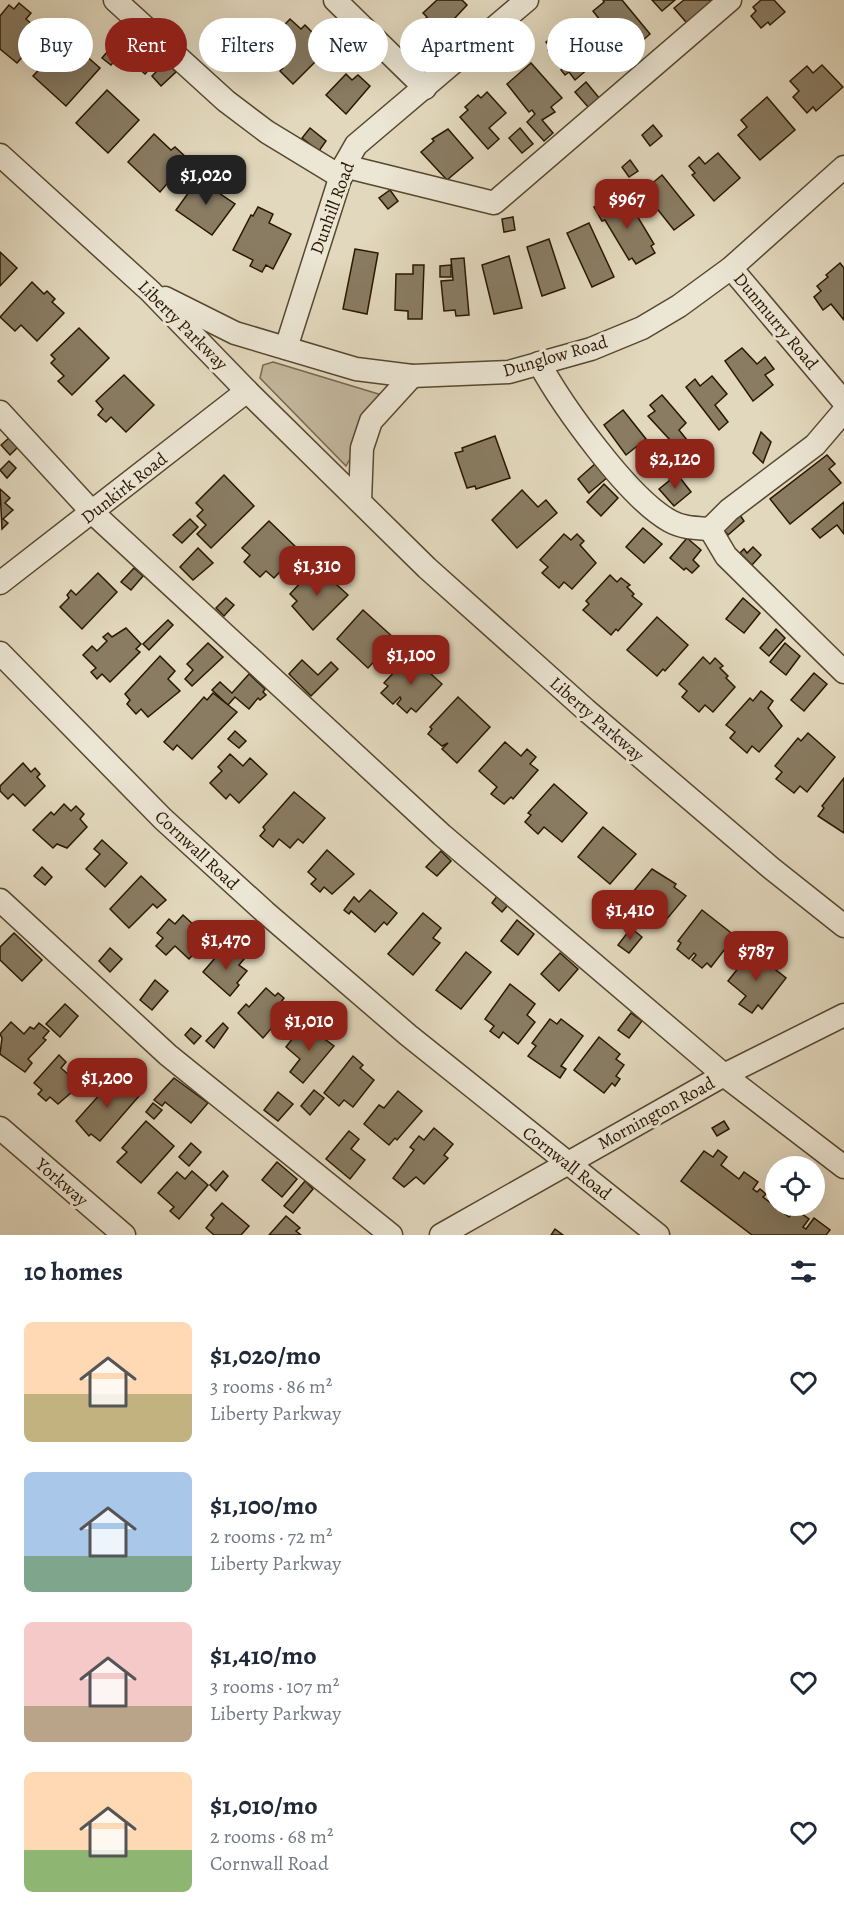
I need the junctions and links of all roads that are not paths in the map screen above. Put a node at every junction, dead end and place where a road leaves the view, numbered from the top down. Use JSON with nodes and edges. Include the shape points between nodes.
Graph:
{"nodes":[{"id":1,"x":115,"y":0,"type":"edge"},
{"id":2,"x":335,"y":0,"type":"edge"},
{"id":3,"x":527,"y":0,"type":"edge"},
{"id":4,"x":730,"y":0,"type":"edge"},
{"id":5,"x":425,"y":88,"type":"junction"},
{"id":6,"x":0,"y":155,"type":"edge"},
{"id":7,"x":844,"y":167,"type":"edge"},
{"id":8,"x":343,"y":171,"type":"junction"},
{"id":9,"x":731,"y":268,"type":"junction"},
{"id":10,"x":150,"y":291,"type":"junction"},
{"id":11,"x":286,"y":348,"type":"junction"},
{"id":12,"x":539,"y":363,"type":"junction"},
{"id":13,"x":412,"y":375,"type":"junction"},
{"id":14,"x":247,"y":391,"type":"junction"},
{"id":15,"x":844,"y":402,"type":"edge"},
{"id":16,"x":844,"y":411,"type":"edge"},
{"id":17,"x":0,"y":412,"type":"edge"},
{"id":18,"x":360,"y":501,"type":"junction"},
{"id":19,"x":93,"y":513,"type":"junction"},
{"id":20,"x":710,"y":529,"type":"junction"},
{"id":21,"x":0,"y":583,"type":"edge"},
{"id":22,"x":0,"y":653,"type":"edge"},
{"id":23,"x":844,"y":672,"type":"edge"},
{"id":24,"x":0,"y":900,"type":"edge"},
{"id":25,"x":844,"y":926,"type":"edge"},
{"id":26,"x":844,"y":1016,"type":"edge"},
{"id":27,"x":724,"y":1075,"type":"junction"},
{"id":28,"x":0,"y":1128,"type":"edge"},
{"id":29,"x":567,"y":1164,"type":"junction"},
{"id":30,"x":844,"y":1167,"type":"edge"},
{"id":31,"x":124,"y":1235,"type":"edge"},
{"id":32,"x":391,"y":1235,"type":"edge"},
{"id":33,"x":441,"y":1235,"type":"edge"},
{"id":34,"x":658,"y":1235,"type":"edge"}],
"edges":[{"from":1,"to":8,"type":"street","via":[[267,132]]},
{"from":2,"to":5,"type":"street"},
{"from":3,"to":5,"type":"street","name":"Dunhill Road"},
{"from":4,"to":8,"type":"street","via":[[494,203]]},
{"from":5,"to":8,"type":"street","name":"Dunhill Road","via":[[357,145]]},
{"from":6,"to":10,"type":"street","name":"Liberty Parkway"},
{"from":7,"to":9,"type":"street","name":"Dunglow Road"},
{"from":8,"to":11,"type":"street","name":"Dunhill Road"},
{"from":9,"to":12,"type":"street","name":"Dunglow Road","via":[[642,328],[591,349]]},
{"from":9,"to":15,"type":"street","name":"Dunmurry Road"},
{"from":10,"to":11,"type":"street","name":"Dunglow Road","via":[[235,333]]},
{"from":10,"to":14,"type":"street","name":"Liberty Parkway"},
{"from":11,"to":13,"type":"street","name":"Dunglow Road","via":[[356,369]]},
{"from":12,"to":13,"type":"street","name":"Dunglow Road","via":[[509,372]]},
{"from":12,"to":20,"type":"street","via":[[591,441],[645,500],[670,521]]},
{"from":13,"to":18,"type":"street","via":[[371,421],[362,448]]},
{"from":14,"to":18,"type":"street","name":"Liberty Parkway"},
{"from":14,"to":19,"type":"street","name":"Dunkirk Road"},
{"from":16,"to":20,"type":"street","via":[[815,445]]},
{"from":17,"to":19,"type":"street"},
{"from":18,"to":25,"type":"street","name":"Liberty Parkway","via":[[586,710]]},
{"from":19,"to":21,"type":"street","name":"Dunkirk Road"},
{"from":19,"to":27,"type":"street","via":[[442,835]]},
{"from":20,"to":23,"type":"street","via":[[726,556]]},
{"from":22,"to":29,"type":"street","name":"Cornwall Road","via":[[163,819],[256,904],[408,1035]]},
{"from":24,"to":32,"type":"street","via":[[168,1055]]},
{"from":26,"to":27,"type":"street","name":"Mornington Road"},
{"from":27,"to":29,"type":"street","name":"Mornington Road"},
{"from":27,"to":30,"type":"street"},
{"from":28,"to":31,"type":"street","name":"Yorkway"},
{"from":29,"to":33,"type":"street","name":"Mornington Road"},
{"from":29,"to":34,"type":"street","name":"Cornwall Road"}]}
